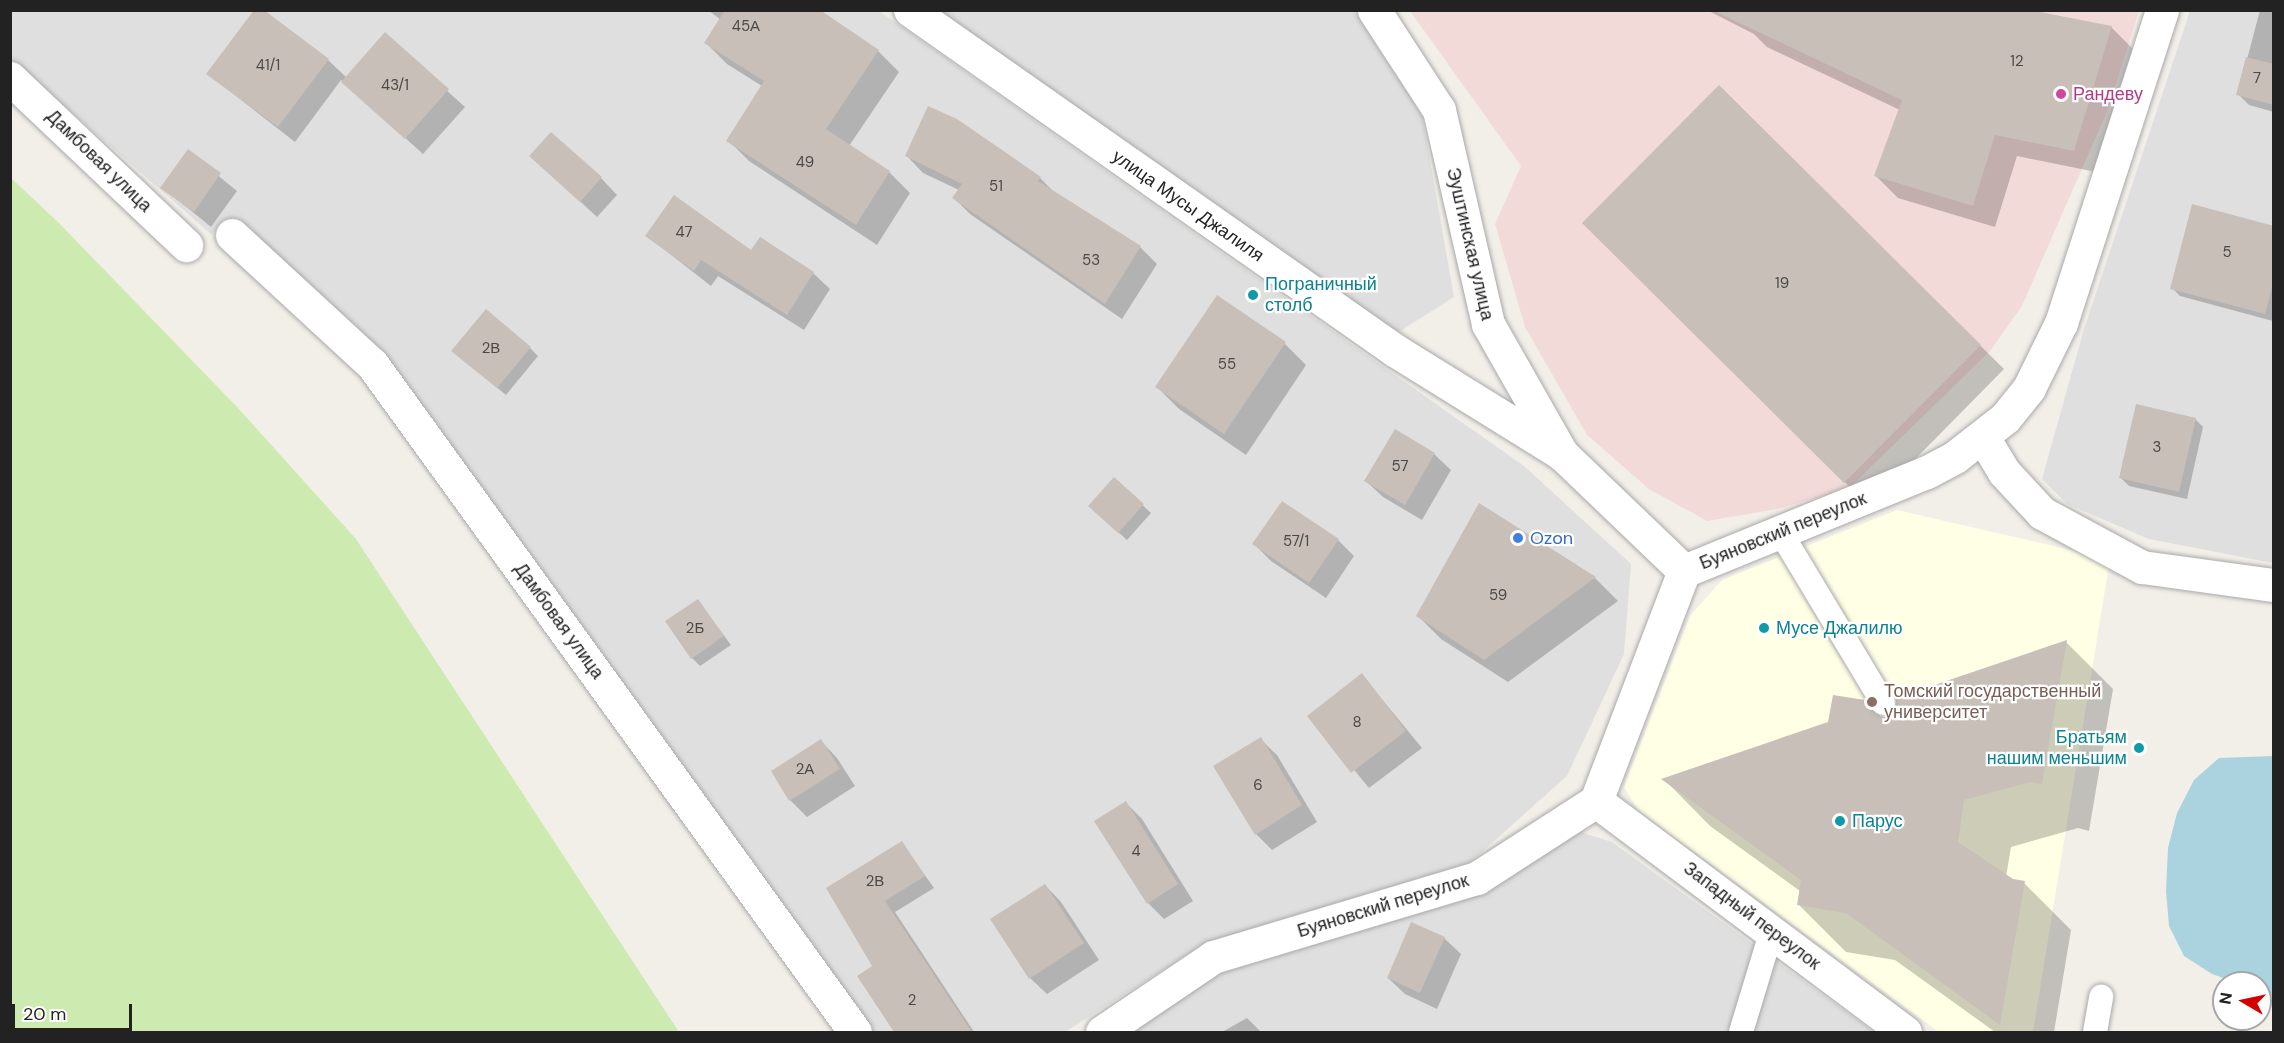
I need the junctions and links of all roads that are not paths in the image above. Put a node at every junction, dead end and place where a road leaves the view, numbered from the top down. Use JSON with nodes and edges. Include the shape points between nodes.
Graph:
{"nodes":[{"id":1,"x":910,"y":10,"type":"edge"},
{"id":2,"x":1374,"y":10,"type":"edge"},
{"id":3,"x":2162,"y":10,"type":"edge"},
{"id":4,"x":10,"y":78,"type":"edge"},
{"id":5,"x":232,"y":235,"type":"dead end"},
{"id":6,"x":186,"y":245,"type":"dead end"},
{"id":7,"x":1983,"y":437,"type":"junction"},
{"id":8,"x":1562,"y":454,"type":"junction"},
{"id":9,"x":1781,"y":533,"type":"junction"},
{"id":10,"x":1684,"y":571,"type":"junction"},
{"id":11,"x":2274,"y":585,"type":"edge"},
{"id":12,"x":1883,"y":703,"type":"dead end"},
{"id":13,"x":1596,"y":801,"type":"junction"},
{"id":14,"x":1772,"y":930,"type":"junction"},
{"id":15,"x":2102,"y":997,"type":"dead end"},
{"id":16,"x":855,"y":1032,"type":"edge"},
{"id":17,"x":1102,"y":1032,"type":"edge"},
{"id":18,"x":1741,"y":1032,"type":"edge"},
{"id":19,"x":1905,"y":1032,"type":"edge"},
{"id":20,"x":2095,"y":1032,"type":"edge"}],
"edges":[{"from":1,"to":8,"type":"street","name":"улица Мусы Джалиля","via":[[1396,351]]},
{"from":2,"to":8,"type":"street","name":"Эуштинская улица","via":[[1439,110],[1488,324]]},
{"from":3,"to":7,"type":"street","name":"Буяновский переулок","via":[[2061,323],[2029,388],[2005,418]]},
{"from":4,"to":6,"type":"street","name":"Дамбовая улица"},
{"from":5,"to":16,"type":"street","name":"Дамбовая улица","via":[[372,364]]},
{"from":7,"to":9,"type":"street","name":"Буяновский переулок","via":[[1927,472]]},
{"from":7,"to":11,"type":"street","via":[[2004,472],[2042,513],[2142,567]]},
{"from":8,"to":10,"type":"street","name":"Эуштинская улица"},
{"from":9,"to":10,"type":"street","name":"Буяновский переулок"},
{"from":9,"to":12,"type":"lane"},
{"from":10,"to":13,"type":"street","name":"Буяновский переулок"},
{"from":13,"to":14,"type":"street","name":"Западный переулок"},
{"from":13,"to":17,"type":"street","name":"Буяновский переулок","via":[[1477,878],[1214,957]]},
{"from":14,"to":18,"type":"lane"},
{"from":14,"to":19,"type":"street","name":"Западный переулок"},
{"from":15,"to":20,"type":"lane"}]}
